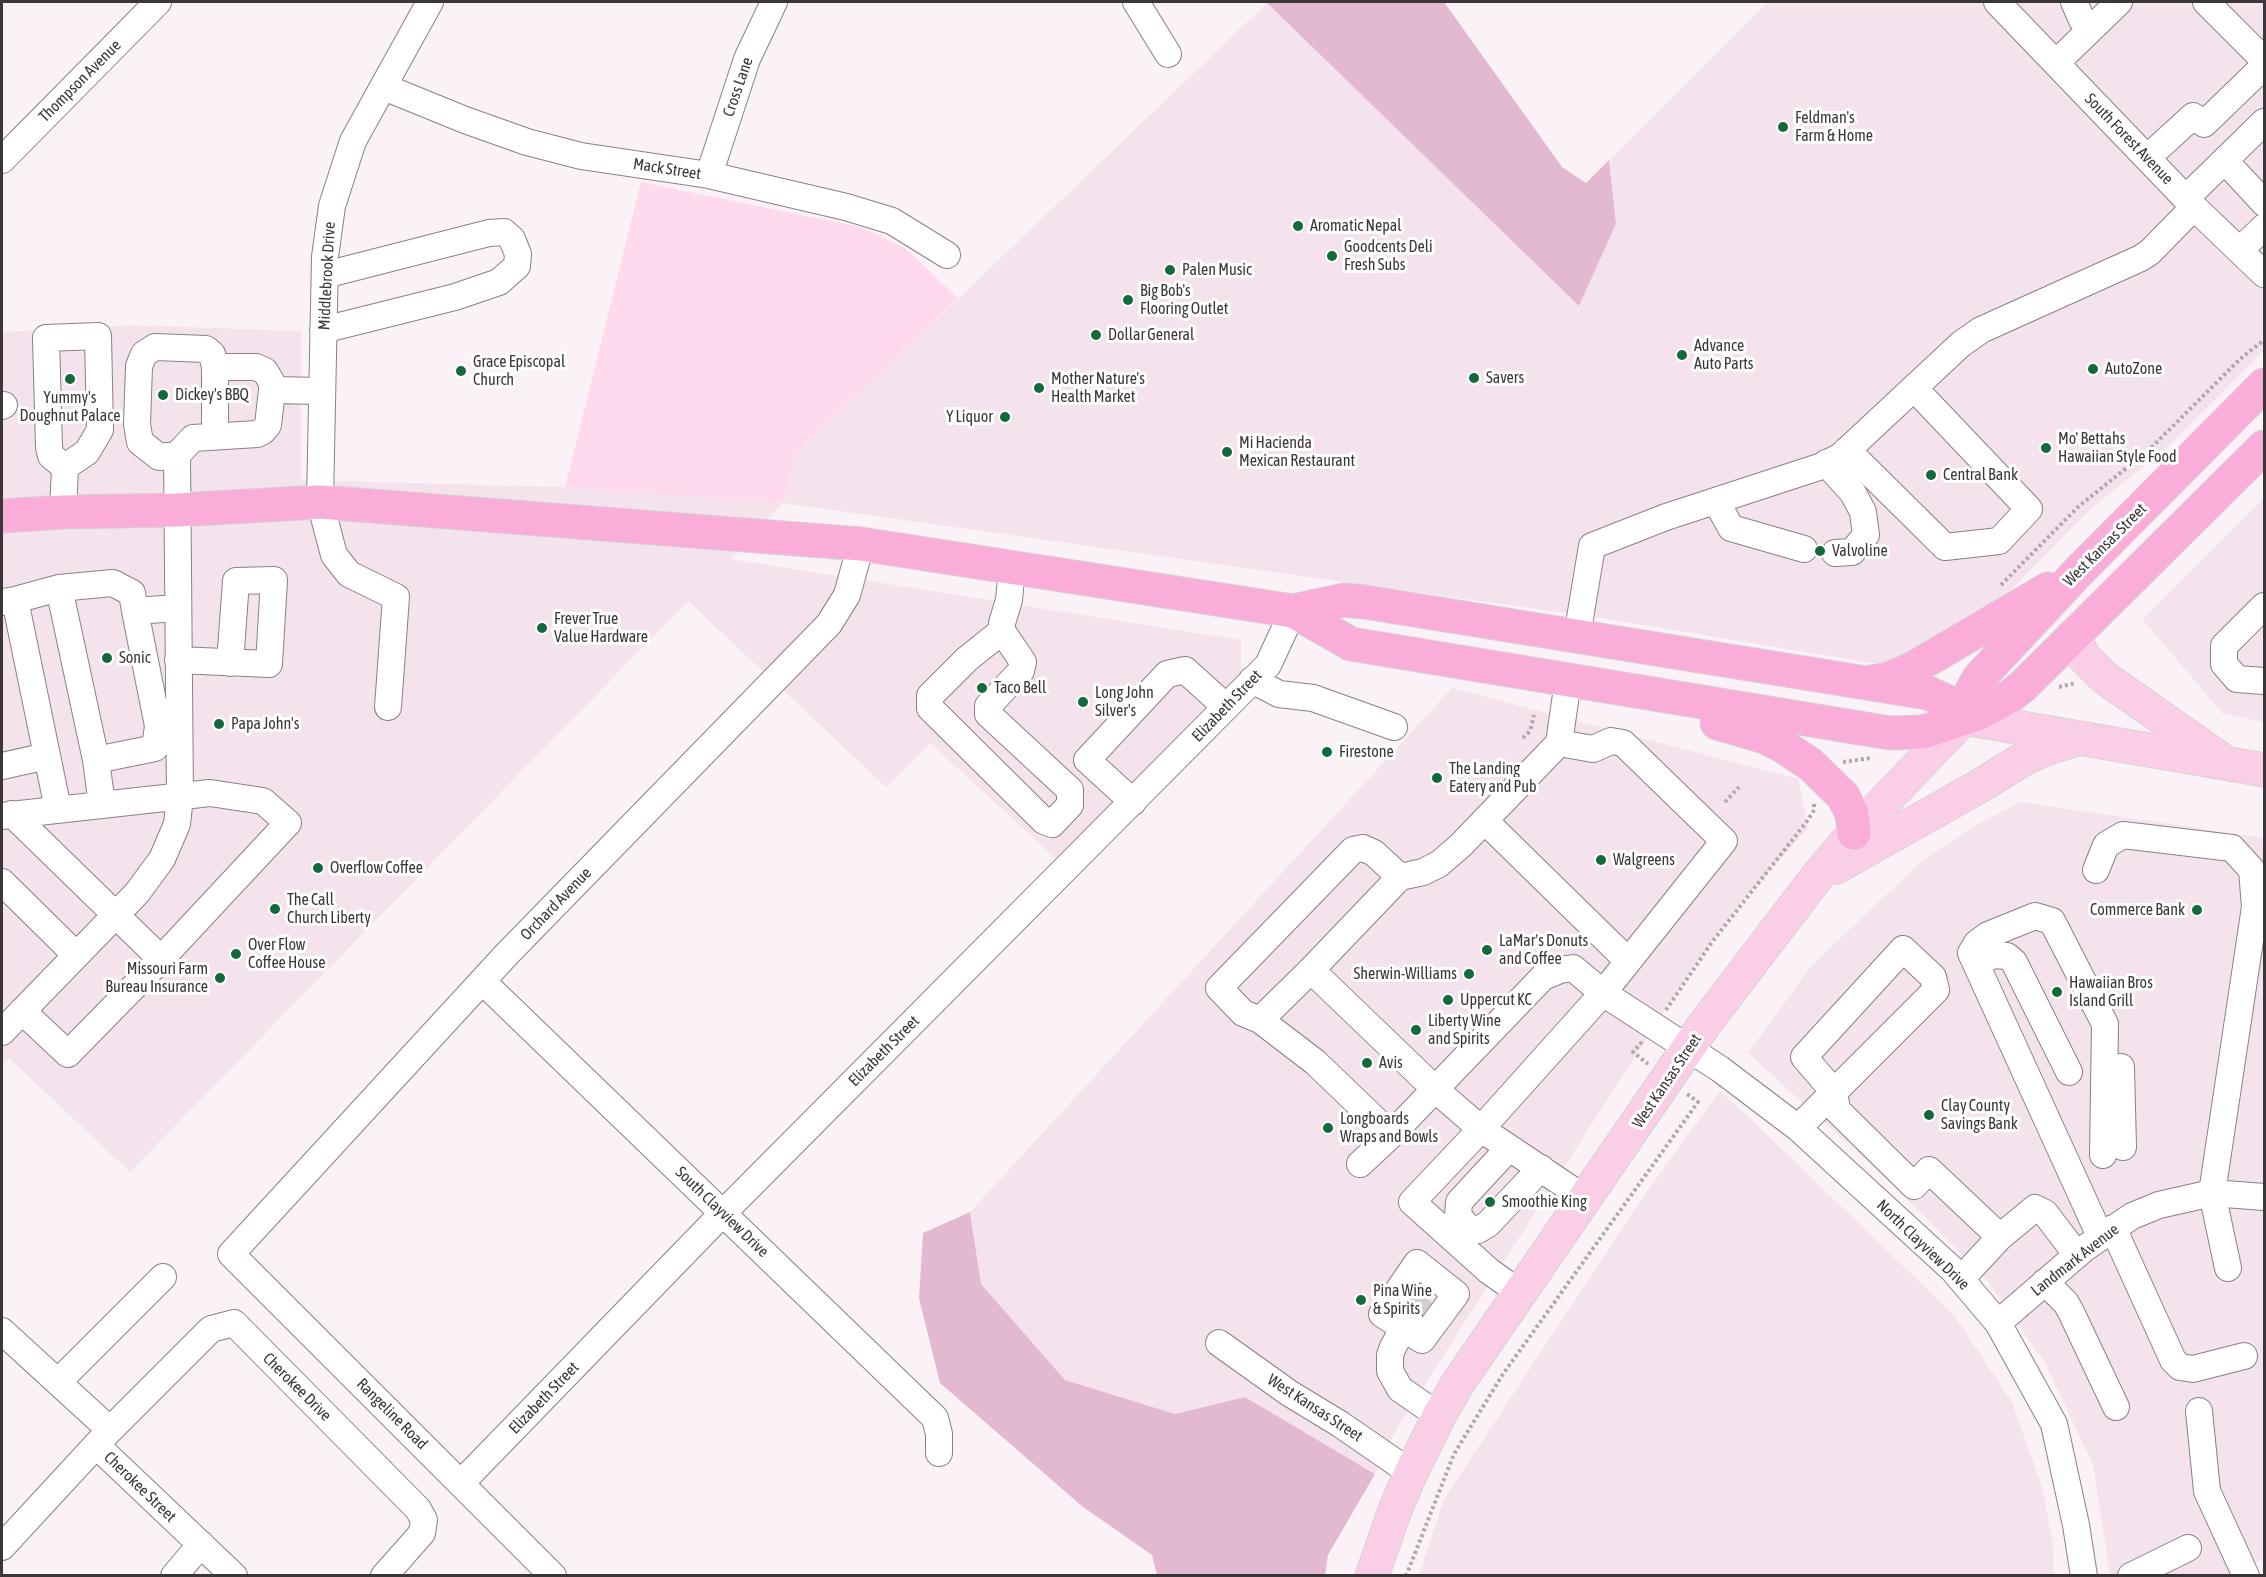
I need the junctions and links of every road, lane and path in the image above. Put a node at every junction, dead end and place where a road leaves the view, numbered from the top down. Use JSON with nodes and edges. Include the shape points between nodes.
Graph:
{"nodes":[{"id":1,"x":158,"y":2,"type":"edge"},
{"id":2,"x":430,"y":2,"type":"edge"},
{"id":3,"x":774,"y":2,"type":"edge"},
{"id":4,"x":1136,"y":2,"type":"edge"},
{"id":5,"x":1997,"y":2,"type":"edge"},
{"id":6,"x":2074,"y":2,"type":"edge"},
{"id":7,"x":2119,"y":2,"type":"edge"},
{"id":8,"x":2206,"y":2,"type":"edge"},
{"id":9,"x":2090,"y":30,"type":"junction"},
{"id":10,"x":1168,"y":54,"type":"dead end"},
{"id":11,"x":2265,"y":60,"type":"edge"},
{"id":12,"x":2056,"y":63,"type":"junction"},
{"id":13,"x":2265,"y":66,"type":"edge"},
{"id":14,"x":384,"y":87,"type":"junction"},
{"id":15,"x":2265,"y":122,"type":"edge"},
{"id":16,"x":2147,"y":158,"type":"junction"},
{"id":17,"x":2,"y":160,"type":"edge"},
{"id":18,"x":2225,"y":161,"type":"junction"},
{"id":19,"x":709,"y":176,"type":"junction"},
{"id":20,"x":2190,"y":202,"type":"junction"},
{"id":21,"x":2265,"y":203,"type":"edge"},
{"id":22,"x":2265,"y":227,"type":"edge"},
{"id":23,"x":2240,"y":250,"type":"junction"},
{"id":24,"x":946,"y":255,"type":"dead end"},
{"id":25,"x":2265,"y":274,"type":"edge"},
{"id":26,"x":325,"y":275,"type":"junction"},
{"id":27,"x":323,"y":330,"type":"junction"},
{"id":28,"x":2265,"y":340,"type":"edge"},
{"id":29,"x":215,"y":367,"type":"junction"},
{"id":30,"x":2265,"y":385,"type":"edge"},
{"id":31,"x":1914,"y":388,"type":"junction"},
{"id":32,"x":272,"y":390,"type":"junction"},
{"id":33,"x":322,"y":391,"type":"junction"},
{"id":34,"x":215,"y":436,"type":"junction"},
{"id":35,"x":2265,"y":447,"type":"edge"},
{"id":36,"x":1848,"y":450,"type":"junction"},
{"id":37,"x":177,"y":455,"type":"junction"},
{"id":38,"x":1826,"y":464,"type":"junction"},
{"id":39,"x":65,"y":467,"type":"junction"},
{"id":40,"x":1716,"y":501,"type":"junction"},
{"id":41,"x":320,"y":502,"type":"junction"},
{"id":42,"x":177,"y":510,"type":"junction"},
{"id":43,"x":63,"y":512,"type":"junction"},
{"id":44,"x":2,"y":516,"type":"edge"},
{"id":45,"x":861,"y":544,"type":"junction"},
{"id":46,"x":1799,"y":548,"type":"dead end"},
{"id":47,"x":1844,"y":552,"type":"dead end"},
{"id":48,"x":1012,"y":567,"type":"junction"},
{"id":49,"x":2080,"y":570,"type":"junction"},
{"id":50,"x":60,"y":588,"type":"junction"},
{"id":51,"x":1995,"y":590,"type":"dead end"},
{"id":52,"x":8,"y":601,"type":"edge"},
{"id":53,"x":2265,"y":606,"type":"edge"},
{"id":54,"x":177,"y":608,"type":"junction"},
{"id":55,"x":135,"y":611,"type":"junction"},
{"id":56,"x":1293,"y":611,"type":"junction"},
{"id":57,"x":1002,"y":631,"type":"junction"},
{"id":58,"x":1577,"y":636,"type":"junction"},
{"id":59,"x":2072,"y":638,"type":"junction"},
{"id":60,"x":178,"y":660,"type":"junction"},
{"id":61,"x":230,"y":663,"type":"dead end"},
{"id":62,"x":1252,"y":680,"type":"junction"},
{"id":63,"x":1568,"y":681,"type":"junction"},
{"id":64,"x":2080,"y":681,"type":"dead end"},
{"id":65,"x":2265,"y":681,"type":"edge"},
{"id":66,"x":1861,"y":683,"type":"junction"},
{"id":67,"x":2058,"y":687,"type":"dead end"},
{"id":68,"x":1643,"y":693,"type":"junction"},
{"id":69,"x":388,"y":707,"type":"dead end"},
{"id":70,"x":1226,"y":707,"type":"junction"},
{"id":71,"x":1534,"y":716,"type":"dead end"},
{"id":72,"x":1964,"y":718,"type":"junction"},
{"id":73,"x":1395,"y":727,"type":"dead end"},
{"id":74,"x":1523,"y":738,"type":"dead end"},
{"id":75,"x":2080,"y":738,"type":"junction"},
{"id":76,"x":1559,"y":743,"type":"junction"},
{"id":77,"x":47,"y":756,"type":"junction"},
{"id":78,"x":1867,"y":757,"type":"dead end"},
{"id":79,"x":96,"y":760,"type":"junction"},
{"id":80,"x":1836,"y":763,"type":"dead end"},
{"id":81,"x":2228,"y":764,"type":"junction"},
{"id":82,"x":2,"y":766,"type":"edge"},
{"id":83,"x":2265,"y":770,"type":"edge"},
{"id":84,"x":1739,"y":787,"type":"dead end"},
{"id":85,"x":1811,"y":794,"type":"dead end"},
{"id":86,"x":180,"y":796,"type":"junction"},
{"id":87,"x":1133,"y":802,"type":"junction"},
{"id":88,"x":1725,"y":802,"type":"dead end"},
{"id":89,"x":102,"y":805,"type":"junction"},
{"id":90,"x":58,"y":809,"type":"junction"},
{"id":91,"x":7,"y":815,"type":"edge"},
{"id":92,"x":1485,"y":821,"type":"junction"},
{"id":93,"x":1854,"y":833,"type":"junction"},
{"id":94,"x":2096,"y":870,"type":"dead end"},
{"id":95,"x":1400,"y":877,"type":"junction"},
{"id":96,"x":1816,"y":878,"type":"junction"},
{"id":97,"x":2,"y":882,"type":"edge"},
{"id":98,"x":115,"y":915,"type":"junction"},
{"id":99,"x":76,"y":955,"type":"junction"},
{"id":100,"x":1973,"y":957,"type":"junction"},
{"id":101,"x":161,"y":959,"type":"junction"},
{"id":102,"x":1628,"y":961,"type":"junction"},
{"id":103,"x":1311,"y":970,"type":"junction"},
{"id":104,"x":482,"y":981,"type":"junction"},
{"id":105,"x":1603,"y":993,"type":"junction"},
{"id":106,"x":1669,"y":1006,"type":"dead end"},
{"id":107,"x":22,"y":1011,"type":"junction"},
{"id":108,"x":1260,"y":1020,"type":"junction"},
{"id":109,"x":2,"y":1032,"type":"edge"},
{"id":110,"x":1689,"y":1050,"type":"junction"},
{"id":111,"x":2069,"y":1072,"type":"dead end"},
{"id":112,"x":1436,"y":1090,"type":"junction"},
{"id":113,"x":1833,"y":1092,"type":"junction"},
{"id":114,"x":1698,"y":1102,"type":"dead end"},
{"id":115,"x":1798,"y":1128,"type":"junction"},
{"id":116,"x":1481,"y":1129,"type":"junction"},
{"id":117,"x":1391,"y":1135,"type":"junction"},
{"id":118,"x":1509,"y":1148,"type":"junction"},
{"id":119,"x":2113,"y":1151,"type":"dead end"},
{"id":120,"x":1360,"y":1164,"type":"dead end"},
{"id":121,"x":1541,"y":1168,"type":"junction"},
{"id":122,"x":1914,"y":1186,"type":"junction"},
{"id":123,"x":2212,"y":1193,"type":"junction"},
{"id":124,"x":2264,"y":1195,"type":"edge"},
{"id":125,"x":1586,"y":1199,"type":"junction"},
{"id":126,"x":1890,"y":1212,"type":"junction"},
{"id":127,"x":723,"y":1213,"type":"junction"},
{"id":128,"x":2106,"y":1232,"type":"junction"},
{"id":129,"x":1463,"y":1237,"type":"junction"},
{"id":130,"x":2000,"y":1237,"type":"junction"},
{"id":131,"x":231,"y":1254,"type":"joint"},
{"id":132,"x":2077,"y":1255,"type":"junction"},
{"id":133,"x":2228,"y":1268,"type":"dead end"},
{"id":134,"x":163,"y":1277,"type":"dead end"},
{"id":135,"x":1961,"y":1279,"type":"junction"},
{"id":136,"x":2045,"y":1282,"type":"junction"},
{"id":137,"x":1433,"y":1283,"type":"junction"},
{"id":138,"x":1520,"y":1293,"type":"junction"},
{"id":139,"x":1406,"y":1323,"type":"junction"},
{"id":140,"x":1998,"y":1323,"type":"junction"},
{"id":141,"x":2,"y":1331,"type":"edge"},
{"id":142,"x":1219,"y":1343,"type":"dead end"},
{"id":143,"x":2244,"y":1356,"type":"dead end"},
{"id":144,"x":58,"y":1382,"type":"junction"},
{"id":145,"x":2116,"y":1407,"type":"dead end"},
{"id":146,"x":2199,"y":1411,"type":"dead end"},
{"id":147,"x":1439,"y":1416,"type":"junction"},
{"id":148,"x":103,"y":1437,"type":"junction"},
{"id":149,"x":939,"y":1453,"type":"dead end"},
{"id":150,"x":1411,"y":1473,"type":"junction"},
{"id":151,"x":461,"y":1483,"type":"junction"},
{"id":152,"x":201,"y":1544,"type":"junction"},
{"id":153,"x":2,"y":1547,"type":"edge"},
{"id":154,"x":2178,"y":1561,"type":"edge"},
{"id":155,"x":174,"y":1575,"type":"edge"},
{"id":156,"x":234,"y":1575,"type":"edge"},
{"id":157,"x":384,"y":1575,"type":"edge"},
{"id":158,"x":553,"y":1575,"type":"edge"},
{"id":159,"x":1372,"y":1575,"type":"edge"},
{"id":160,"x":1406,"y":1575,"type":"edge"},
{"id":161,"x":2085,"y":1575,"type":"edge"},
{"id":162,"x":2131,"y":1575,"type":"edge"},
{"id":163,"x":2247,"y":1575,"type":"edge"}],
"edges":[{"from":1,"to":17,"type":"street","name":"Thompson Avenue"},
{"from":2,"to":14,"type":"street","name":"Middlebrook Drive"},
{"from":3,"to":19,"type":"street","name":"Cross Lane","via":[[747,59]]},
{"from":4,"to":10,"type":"street"},
{"from":5,"to":12,"type":"street","name":"South Forest Avenue"},
{"from":6,"to":9,"type":"street"},
{"from":7,"to":9,"type":"street"},
{"from":8,"to":11,"type":"street"},
{"from":9,"to":12,"type":"street"},
{"from":12,"to":16,"type":"street","name":"South Forest Avenue"},
{"from":13,"to":16,"type":"street","via":[[2204,124],[2193,116]]},
{"from":14,"to":19,"type":"street","name":"Mack Street","via":[[527,142],[581,156]]},
{"from":14,"to":26,"type":"street","name":"Middlebrook Drive","via":[[353,141],[332,206]]},
{"from":15,"to":18,"type":"street"},
{"from":16,"to":20,"type":"street","name":"South Forest Avenue"},
{"from":18,"to":20,"type":"street"},
{"from":18,"to":21,"type":"street"},
{"from":19,"to":24,"type":"street","name":"Mack Street","via":[[892,221]]},
{"from":20,"to":23,"type":"street","name":"South Forest Avenue"},
{"from":20,"to":31,"type":"street","via":[[2150,252],[1981,330]]},
{"from":22,"to":23,"type":"street"},
{"from":23,"to":25,"type":"street","name":"South Forest Avenue"},
{"from":26,"to":27,"type":"street","name":"Middlebrook Drive"},
{"from":26,"to":27,"type":"street","via":[[489,233],[504,232],[518,254],[517,266],[499,282]]},
{"from":27,"to":33,"type":"street","name":"Middlebrook Drive"},
{"from":28,"to":51,"type":"path","via":[[2240,358],[2150,448],[2079,506]]},
{"from":29,"to":32,"type":"street","via":[[265,370]]},
{"from":29,"to":34,"type":"street"},
{"from":29,"to":37,"type":"street","via":[[206,348],[155,346],[144,354],[139,366],[140,442],[159,457]]},
{"from":30,"to":49,"type":"highway","name":"West Kansas Street"},
{"from":31,"to":36,"type":"street"},
{"from":31,"to":36,"type":"street","via":[[2029,509],[1999,541],[1945,547]]},
{"from":32,"to":33,"type":"street"},
{"from":32,"to":34,"type":"street","via":[[268,425],[263,430],[257,434]]},
{"from":33,"to":41,"type":"street","name":"Middlebrook Drive"},
{"from":34,"to":37,"type":"street","via":[[193,438]]},
{"from":35,"to":59,"type":"highway","name":"West Kansas Street"},
{"from":36,"to":38,"type":"street"},
{"from":37,"to":42,"type":"street"},
{"from":38,"to":40,"type":"street"},
{"from":38,"to":47,"type":"street","via":[[1863,512],[1866,535]]},
{"from":39,"to":39,"type":"street","via":[[87,452],[100,430],[98,336],[46,338],[49,447],[51,456]]},
{"from":39,"to":43,"type":"street"},
{"from":40,"to":46,"type":"street","via":[[1731,528]]},
{"from":40,"to":58,"type":"street","via":[[1592,546]]},
{"from":41,"to":42,"type":"highway"},
{"from":41,"to":45,"type":"highway"},
{"from":41,"to":69,"type":"street","name":"Middlebrook Drive","via":[[334,555],[350,574],[396,597]]},
{"from":42,"to":43,"type":"highway"},
{"from":42,"to":54,"type":"street"},
{"from":43,"to":44,"type":"highway"},
{"from":45,"to":48,"type":"highway"},
{"from":45,"to":104,"type":"street","name":"Orchard Avenue","via":[[847,596],[829,624]]},
{"from":48,"to":56,"type":"highway"},
{"from":48,"to":57,"type":"street","via":[[1010,600]]},
{"from":49,"to":66,"type":"highway","via":[[1912,669],[1889,679]]},
{"from":49,"to":72,"type":"highway","name":"West Kansas Street","via":[[1978,678]]},
{"from":50,"to":52,"type":"street"},
{"from":50,"to":55,"type":"street","via":[[113,583],[132,593]]},
{"from":50,"to":79,"type":"street"},
{"from":52,"to":77,"type":"street"},
{"from":53,"to":65,"type":"street","via":[[2224,646],[2223,664],[2237,679]]},
{"from":54,"to":55,"type":"street"},
{"from":54,"to":60,"type":"street"},
{"from":55,"to":79,"type":"street","via":[[158,726],[155,748]]},
{"from":56,"to":58,"type":"highway","via":[[1344,600]]},
{"from":56,"to":62,"type":"street","name":"Elizabeth Street","via":[[1268,665]]},
{"from":56,"to":63,"type":"highway","via":[[1351,644]]},
{"from":57,"to":57,"type":"street","via":[[930,696],[930,708],[1044,821],[1052,824],[1070,805],[1070,790],[988,714],[988,706],[1022,671],[1023,662]]},
{"from":58,"to":66,"type":"highway"},
{"from":59,"to":72,"type":"highway","name":"West Kansas Street","via":[[2009,697]]},
{"from":59,"to":81,"type":"main road","via":[[2105,678]]},
{"from":60,"to":61,"type":"street"},
{"from":60,"to":86,"type":"street"},
{"from":62,"to":70,"type":"street","name":"Elizabeth Street"},
{"from":62,"to":73,"type":"street","via":[[1280,694],[1313,698]]},
{"from":63,"to":68,"type":"highway"},
{"from":63,"to":76,"type":"street"},
{"from":64,"to":67,"type":"path"},
{"from":66,"to":72,"type":"highway","via":[[1928,693],[1946,701]]},
{"from":68,"to":72,"type":"highway","via":[[1890,733],[1923,732]]},
{"from":68,"to":93,"type":"highway","via":[[1692,716],[1765,737],[1796,754],[1843,796],[1852,814]]},
{"from":70,"to":87,"type":"street","name":"Elizabeth Street"},
{"from":70,"to":87,"type":"street","via":[[1185,670],[1167,674],[1087,760]]},
{"from":71,"to":74,"type":"path"},
{"from":72,"to":75,"type":"main road"},
{"from":72,"to":93,"type":"main road","name":"West Kansas Street"},
{"from":75,"to":81,"type":"main road"},
{"from":75,"to":96,"type":"main road","via":[[2025,758]]},
{"from":76,"to":92,"type":"street"},
{"from":76,"to":102,"type":"street","via":[[1593,749],[1611,741],[1623,743],[1724,841]]},
{"from":77,"to":82,"type":"street"},
{"from":77,"to":90,"type":"street"},
{"from":78,"to":80,"type":"path"},
{"from":79,"to":89,"type":"street"},
{"from":81,"to":83,"type":"main road"},
{"from":84,"to":88,"type":"path"},
{"from":85,"to":106,"type":"path","via":[[1814,810],[1808,820],[1712,942]]},
{"from":86,"to":89,"type":"street"},
{"from":86,"to":98,"type":"street","via":[[177,824],[162,859]]},
{"from":86,"to":101,"type":"street","via":[[210,793],[263,801],[288,823]]},
{"from":87,"to":127,"type":"street","name":"Elizabeth Street"},
{"from":89,"to":90,"type":"street"},
{"from":90,"to":91,"type":"street"},
{"from":91,"to":98,"type":"street"},
{"from":92,"to":95,"type":"street","via":[[1438,864]]},
{"from":92,"to":102,"type":"street"},
{"from":93,"to":96,"type":"main road","name":"West Kansas Street"},
{"from":94,"to":123,"type":"street","via":[[2106,845],[2123,835],[2232,848],[2252,870],[2255,907]]},
{"from":95,"to":103,"type":"street"},
{"from":95,"to":108,"type":"street","via":[[1374,853],[1363,848],[1353,850],[1219,988],[1243,1013]]},
{"from":96,"to":110,"type":"main road","name":"West Kansas Street"},
{"from":97,"to":99,"type":"street"},
{"from":98,"to":99,"type":"street"},
{"from":98,"to":101,"type":"street"},
{"from":99,"to":107,"type":"street"},
{"from":100,"to":111,"type":"street","via":[[2007,956],[2014,962]]},
{"from":100,"to":119,"type":"street","via":[[1977,943],[1988,935],[2035,916],[2052,921],[2105,1024]]},
{"from":100,"to":128,"type":"street"},
{"from":101,"to":107,"type":"street","via":[[68,1054]]},
{"from":102,"to":105,"type":"street"},
{"from":103,"to":108,"type":"street"},
{"from":103,"to":112,"type":"street"},
{"from":104,"to":127,"type":"street","name":"South Clayview Drive"},
{"from":104,"to":131,"type":"street","name":"Orchard Avenue"},
{"from":105,"to":110,"type":"street","name":"North Clayview Drive"},
{"from":105,"to":112,"type":"street","name":"North Clayview Drive","via":[[1573,968],[1543,977]]},
{"from":105,"to":116,"type":"street"},
{"from":107,"to":109,"type":"street"},
{"from":108,"to":117,"type":"street","via":[[1316,1062]]},
{"from":110,"to":115,"type":"street","name":"North Clayview Drive"},
{"from":110,"to":125,"type":"main road","name":"West Kansas Street"},
{"from":112,"to":116,"type":"street"},
{"from":112,"to":117,"type":"street"},
{"from":113,"to":113,"type":"street","via":[[1936,990],[1933,977],[1903,949],[1804,1057]]},
{"from":113,"to":115,"type":"street"},
{"from":113,"to":122,"type":"street","via":[[1837,1110]]},
{"from":114,"to":160,"type":"path","via":[[1491,1394],[1454,1454]]},
{"from":115,"to":126,"type":"street","name":"North Clayview Drive"},
{"from":116,"to":118,"type":"street"},
{"from":116,"to":129,"type":"street","via":[[1412,1202]]},
{"from":117,"to":120,"type":"street"},
{"from":118,"to":121,"type":"street"},
{"from":118,"to":129,"type":"street","via":[[1459,1202]]},
{"from":121,"to":125,"type":"street"},
{"from":121,"to":129,"type":"street","via":[[1488,1224]]},
{"from":122,"to":126,"type":"street"},
{"from":122,"to":130,"type":"street","via":[[1929,1170]]},
{"from":123,"to":124,"type":"street","name":"Landmark Avenue"},
{"from":123,"to":128,"type":"street","name":"Landmark Avenue","via":[[2159,1205]]},
{"from":123,"to":133,"type":"street"},
{"from":125,"to":138,"type":"main road","name":"West Kansas Street"},
{"from":126,"to":135,"type":"street","name":"North Clayview Drive"},
{"from":127,"to":149,"type":"street","name":"South Clayview Drive","via":[[935,1418]]},
{"from":127,"to":151,"type":"street","name":"Elizabeth Street"},
{"from":128,"to":132,"type":"street","name":"Landmark Avenue"},
{"from":128,"to":143,"type":"street","via":[[2180,1367],[2193,1369]]},
{"from":129,"to":137,"type":"street"},
{"from":129,"to":138,"type":"street","via":[[1489,1271]]},
{"from":130,"to":132,"type":"street","via":[[2034,1209],[2045,1213]]},
{"from":130,"to":135,"type":"street"},
{"from":131,"to":151,"type":"street","name":"Rangeline Road"},
{"from":132,"to":136,"type":"street","name":"Landmark Avenue"},
{"from":134,"to":144,"type":"street"},
{"from":135,"to":140,"type":"street","name":"North Clayview Drive"},
{"from":136,"to":140,"type":"street","name":"Landmark Avenue"},
{"from":136,"to":145,"type":"street","via":[[2066,1303]]},
{"from":137,"to":139,"type":"street","via":[[1456,1294],[1422,1341]]},
{"from":137,"to":139,"type":"street","via":[[1417,1263],[1382,1314]]},
{"from":138,"to":147,"type":"main road","name":"West Kansas Street"},
{"from":139,"to":147,"type":"street","via":[[1390,1355],[1390,1371],[1400,1389]]},
{"from":140,"to":161,"type":"street","name":"North Clayview Drive","via":[[2054,1424]]},
{"from":141,"to":144,"type":"street","name":"Cherokee Street"},
{"from":142,"to":150,"type":"street","name":"West Kansas Street"},
{"from":144,"to":148,"type":"street","name":"Cherokee Street"},
{"from":146,"to":163,"type":"street","via":[[2207,1491]]},
{"from":147,"to":150,"type":"main road","name":"West Kansas Street"},
{"from":148,"to":152,"type":"street","name":"Cherokee Street"},
{"from":148,"to":153,"type":"street"},
{"from":148,"to":157,"type":"street","name":"Cherokee Drive","via":[[211,1329],[234,1323],[418,1509],[424,1520],[422,1533]]},
{"from":150,"to":159,"type":"main road","name":"West Kansas Street"},
{"from":151,"to":158,"type":"street","name":"Rangeline Road"},
{"from":152,"to":155,"type":"street"},
{"from":152,"to":156,"type":"street"},
{"from":154,"to":162,"type":"street"}]}
